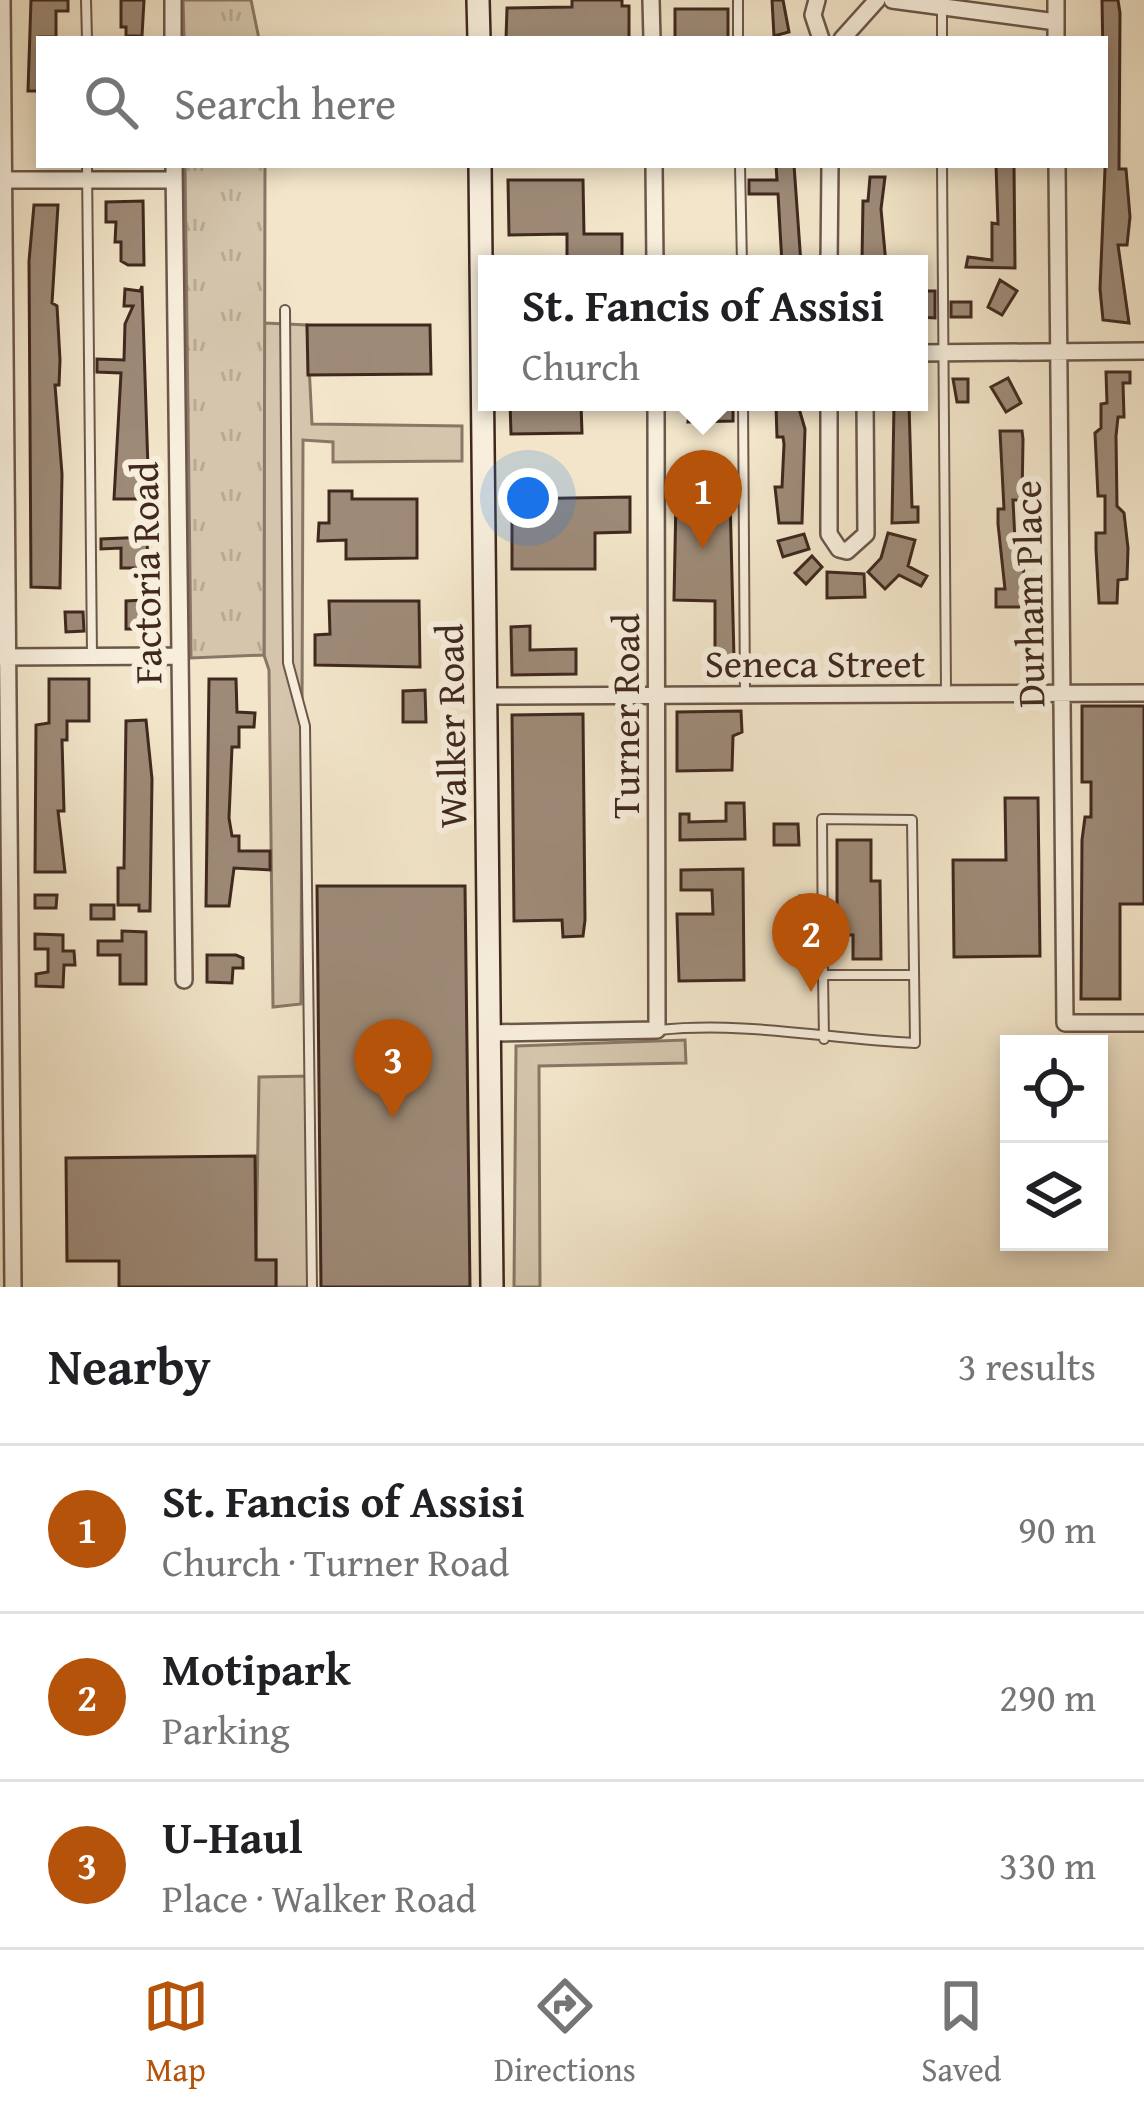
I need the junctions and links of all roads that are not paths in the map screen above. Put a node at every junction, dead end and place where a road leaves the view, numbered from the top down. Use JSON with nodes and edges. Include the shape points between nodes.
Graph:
{"nodes":[{"id":1,"x":2,"y":0,"type":"edge"},
{"id":2,"x":86,"y":0,"type":"edge"},
{"id":3,"x":173,"y":0,"type":"edge"},
{"id":4,"x":478,"y":0,"type":"edge"},
{"id":5,"x":651,"y":0,"type":"edge"},
{"id":6,"x":738,"y":0,"type":"edge"},
{"id":7,"x":817,"y":0,"type":"edge"},
{"id":8,"x":877,"y":0,"type":"edge"},
{"id":9,"x":892,"y":0,"type":"edge"},
{"id":10,"x":1056,"y":0,"type":"edge"},
{"id":11,"x":943,"y":7,"type":"junction"},
{"id":12,"x":1056,"y":30,"type":"edge"},
{"id":13,"x":87,"y":36,"type":"edge"},
{"id":14,"x":173,"y":36,"type":"edge"},
{"id":15,"x":478,"y":36,"type":"edge"},
{"id":16,"x":652,"y":36,"type":"edge"},
{"id":17,"x":738,"y":36,"type":"edge"},
{"id":18,"x":820,"y":36,"type":"edge"},
{"id":19,"x":845,"y":36,"type":"edge"},
{"id":20,"x":942,"y":36,"type":"edge"},
{"id":21,"x":480,"y":168,"type":"edge"},
{"id":22,"x":653,"y":168,"type":"edge"},
{"id":23,"x":740,"y":168,"type":"edge"},
{"id":24,"x":830,"y":168,"type":"edge"},
{"id":25,"x":942,"y":168,"type":"edge"},
{"id":26,"x":1058,"y":168,"type":"edge"},
{"id":27,"x":88,"y":172,"type":"edge"},
{"id":28,"x":174,"y":172,"type":"edge"},
{"id":29,"x":2,"y":180,"type":"edge"},
{"id":30,"x":482,"y":255,"type":"edge"},
{"id":31,"x":655,"y":255,"type":"edge"},
{"id":32,"x":742,"y":255,"type":"edge"},
{"id":33,"x":830,"y":255,"type":"edge"},
{"id":34,"x":285,"y":310,"type":"dead end"},
{"id":35,"x":1144,"y":350,"type":"edge"},
{"id":36,"x":1059,"y":352,"type":"junction"},
{"id":37,"x":928,"y":353,"type":"edge"},
{"id":38,"x":945,"y":353,"type":"junction"},
{"id":39,"x":484,"y":411,"type":"edge"},
{"id":40,"x":656,"y":411,"type":"edge"},
{"id":41,"x":743,"y":411,"type":"edge"},
{"id":42,"x":829,"y":411,"type":"edge"},
{"id":43,"x":865,"y":411,"type":"edge"},
{"id":44,"x":92,"y":656,"type":"junction"},
{"id":45,"x":178,"y":656,"type":"junction"},
{"id":46,"x":4,"y":657,"type":"edge"},
{"id":47,"x":1062,"y":693,"type":"junction"},
{"id":48,"x":1144,"y":693,"type":"edge"},
{"id":49,"x":946,"y":694,"type":"junction"},
{"id":50,"x":745,"y":695,"type":"junction"},
{"id":51,"x":485,"y":696,"type":"junction"},
{"id":52,"x":657,"y":696,"type":"junction"},
{"id":53,"x":824,"y":975,"type":"junction"},
{"id":54,"x":914,"y":975,"type":"junction"},
{"id":55,"x":184,"y":980,"type":"dead end"},
{"id":56,"x":1144,"y":1023,"type":"edge"},
{"id":57,"x":657,"y":1030,"type":"junction"},
{"id":58,"x":489,"y":1033,"type":"junction"},
{"id":59,"x":824,"y":1039,"type":"junction"},
{"id":60,"x":6,"y":1134,"type":"edge"},
{"id":61,"x":13,"y":1287,"type":"edge"},
{"id":62,"x":312,"y":1287,"type":"edge"},
{"id":63,"x":492,"y":1287,"type":"edge"}],
"edges":[{"from":1,"to":29,"type":"street"},
{"from":2,"to":13,"type":"lane"},
{"from":3,"to":14,"type":"street"},
{"from":4,"to":15,"type":"main road"},
{"from":5,"to":16,"type":"street"},
{"from":6,"to":17,"type":"lane"},
{"from":7,"to":18,"type":"street"},
{"from":8,"to":19,"type":"street"},
{"from":9,"to":11,"type":"street"},
{"from":10,"to":12,"type":"street"},
{"from":11,"to":12,"type":"street"},
{"from":11,"to":20,"type":"lane"},
{"from":21,"to":30,"type":"main road","name":"Walker Road"},
{"from":22,"to":31,"type":"street"},
{"from":23,"to":32,"type":"lane"},
{"from":24,"to":33,"type":"street"},
{"from":25,"to":38,"type":"lane"},
{"from":26,"to":36,"type":"street","name":"Durham Place"},
{"from":27,"to":28,"type":"street"},
{"from":27,"to":29,"type":"street"},
{"from":27,"to":44,"type":"lane"},
{"from":28,"to":45,"type":"street","name":"Factoria Road"},
{"from":29,"to":46,"type":"street"},
{"from":34,"to":62,"type":"lane","via":[[289,663],[305,726]]},
{"from":35,"to":36,"type":"street"},
{"from":36,"to":38,"type":"street"},
{"from":36,"to":47,"type":"street","name":"Durham Place"},
{"from":37,"to":38,"type":"street"},
{"from":38,"to":49,"type":"lane"},
{"from":39,"to":51,"type":"main road","name":"Walker Road"},
{"from":40,"to":52,"type":"street","name":"Turner Road"},
{"from":41,"to":50,"type":"lane"},
{"from":42,"to":43,"type":"street","via":[[829,535],[848,551],[866,533]]},
{"from":44,"to":45,"type":"street"},
{"from":44,"to":46,"type":"street"},
{"from":45,"to":55,"type":"street","name":"Factoria Road"},
{"from":46,"to":60,"type":"street"},
{"from":47,"to":48,"type":"street","name":"Seneca Street"},
{"from":47,"to":49,"type":"street","name":"Seneca Street"},
{"from":47,"to":56,"type":"street","name":"Durham Place","via":[[1065,1023]]},
{"from":49,"to":50,"type":"street","name":"Seneca Street"},
{"from":50,"to":52,"type":"street","name":"Seneca Street"},
{"from":51,"to":52,"type":"street","name":"Seneca Street"},
{"from":51,"to":58,"type":"main road","name":"Walker Road"},
{"from":52,"to":57,"type":"street","name":"Turner Road"},
{"from":53,"to":54,"type":"lane"},
{"from":53,"to":54,"type":"lane","via":[[822,819],[912,820]]},
{"from":53,"to":59,"type":"lane"},
{"from":54,"to":59,"type":"lane","via":[[915,1043]]},
{"from":57,"to":58,"type":"street"},
{"from":57,"to":59,"type":"lane","via":[[759,1026]]},
{"from":58,"to":63,"type":"main road","name":"Walker Road"},
{"from":60,"to":61,"type":"street"}]}
